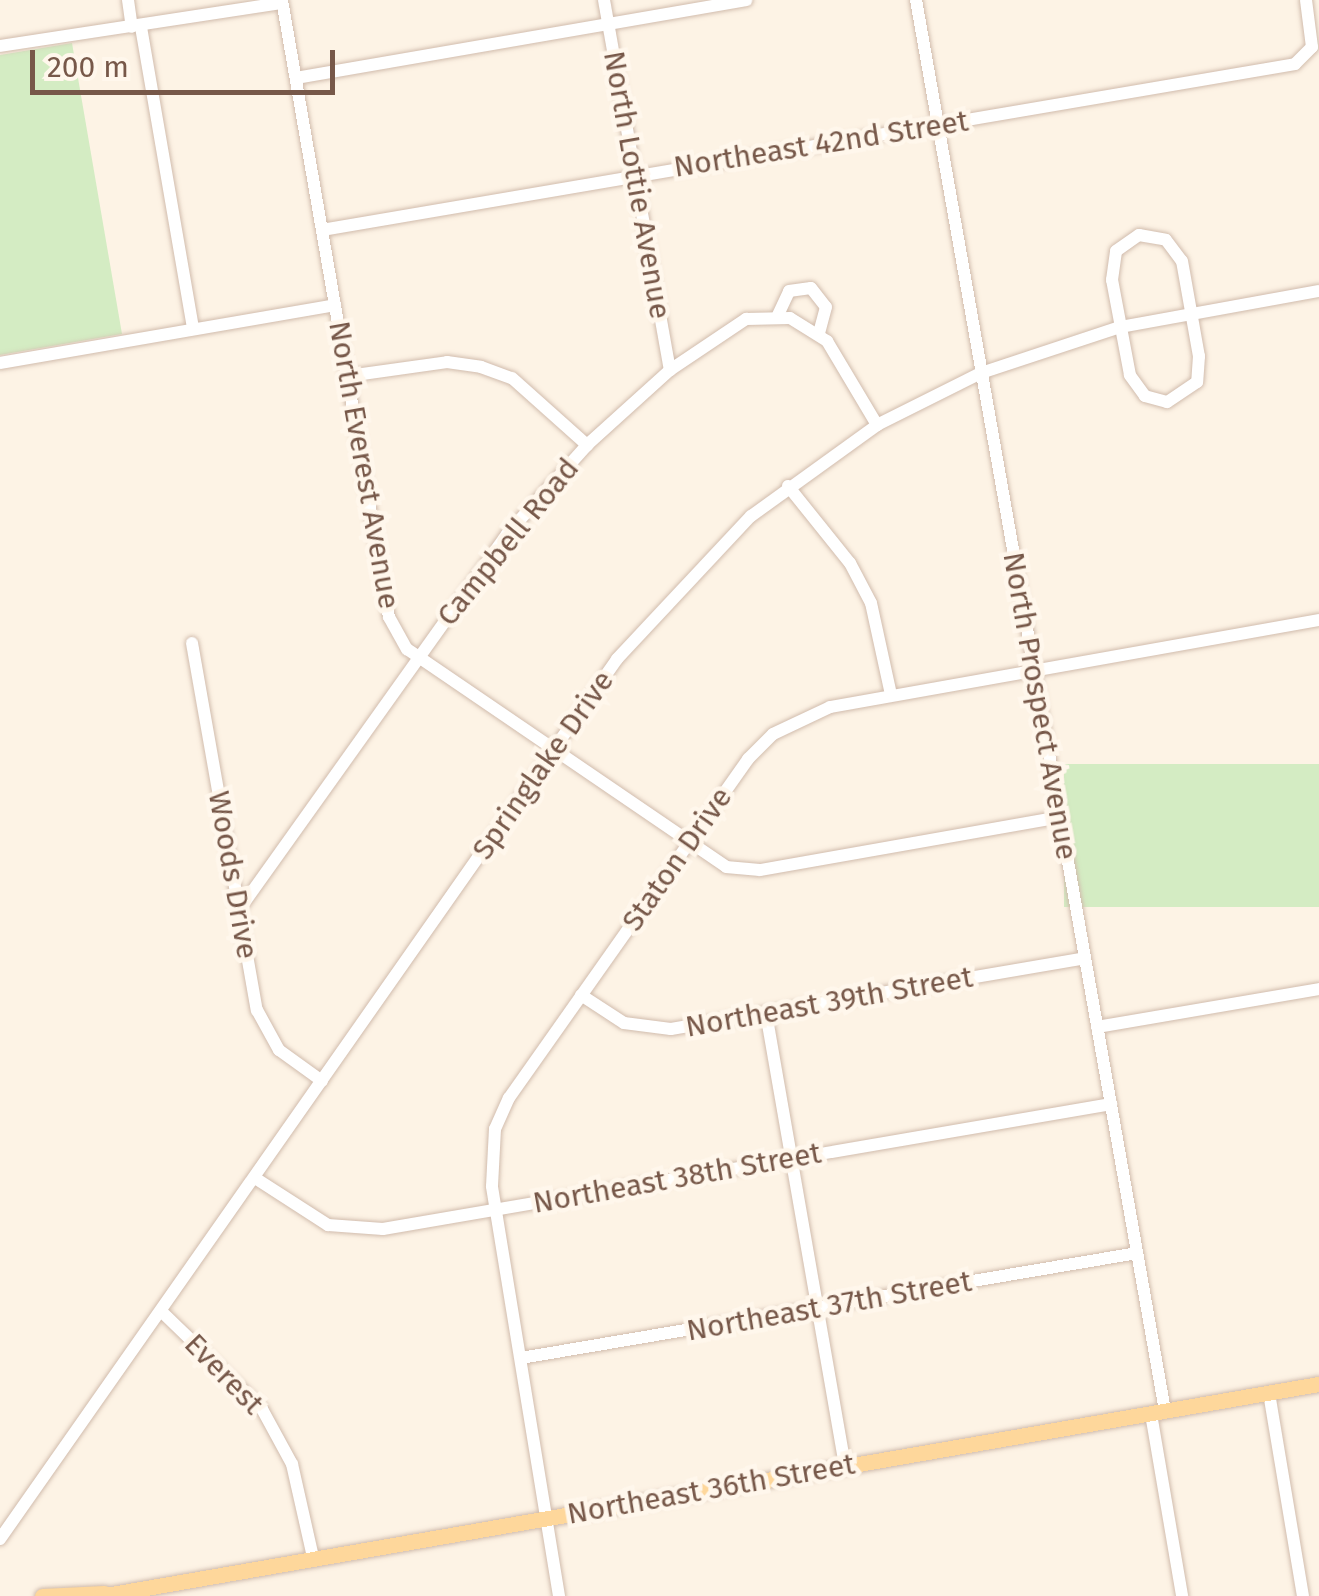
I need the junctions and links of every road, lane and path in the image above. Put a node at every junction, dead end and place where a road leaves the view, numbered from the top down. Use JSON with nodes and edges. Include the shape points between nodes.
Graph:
{"nodes":[{"id":1,"x":128,"y":0,"type":"edge"},
{"id":2,"x":604,"y":0,"type":"edge"},
{"id":3,"x":746,"y":0,"type":"edge"},
{"id":4,"x":916,"y":0,"type":"edge"},
{"id":5,"x":1306,"y":0,"type":"edge"},
{"id":6,"x":282,"y":1,"type":"edge"},
{"id":7,"x":608,"y":24,"type":"junction"},
{"id":8,"x":137,"y":27,"type":"junction"},
{"id":9,"x":0,"y":46,"type":"edge"},
{"id":10,"x":296,"y":78,"type":"junction"},
{"id":11,"x":938,"y":124,"type":"junction"},
{"id":12,"x":636,"y":174,"type":"junction"},
{"id":13,"x":322,"y":230,"type":"junction"},
{"id":14,"x":1319,"y":291,"type":"edge"},
{"id":15,"x":335,"y":305,"type":"junction"},
{"id":16,"x":1191,"y":312,"type":"junction"},
{"id":17,"x":778,"y":315,"type":"junction"},
{"id":18,"x":1120,"y":326,"type":"junction"},
{"id":19,"x":193,"y":329,"type":"junction"},
{"id":20,"x":820,"y":334,"type":"junction"},
{"id":21,"x":0,"y":363,"type":"edge"},
{"id":22,"x":670,"y":370,"type":"junction"},
{"id":23,"x":981,"y":373,"type":"junction"},
{"id":24,"x":348,"y":376,"type":"junction"},
{"id":25,"x":877,"y":425,"type":"junction"},
{"id":26,"x":587,"y":445,"type":"junction"},
{"id":27,"x":788,"y":486,"type":"junction"},
{"id":28,"x":1319,"y":620,"type":"edge"},
{"id":29,"x":192,"y":642,"type":"dead end"},
{"id":30,"x":419,"y":657,"type":"junction"},
{"id":31,"x":1034,"y":669,"type":"junction"},
{"id":32,"x":890,"y":695,"type":"junction"},
{"id":33,"x":553,"y":751,"type":"junction"},
{"id":34,"x":1060,"y":817,"type":"junction"},
{"id":35,"x":687,"y":844,"type":"junction"},
{"id":36,"x":239,"y":910,"type":"junction"},
{"id":37,"x":1085,"y":958,"type":"junction"},
{"id":38,"x":1319,"y":990,"type":"edge"},
{"id":39,"x":581,"y":995,"type":"junction"},
{"id":40,"x":766,"y":1013,"type":"junction"},
{"id":41,"x":1098,"y":1027,"type":"junction"},
{"id":42,"x":322,"y":1080,"type":"junction"},
{"id":43,"x":1111,"y":1104,"type":"junction"},
{"id":44,"x":792,"y":1159,"type":"junction"},
{"id":45,"x":255,"y":1178,"type":"junction"},
{"id":46,"x":496,"y":1209,"type":"junction"},
{"id":47,"x":1137,"y":1253,"type":"junction"},
{"id":48,"x":818,"y":1308,"type":"junction"},
{"id":49,"x":161,"y":1311,"type":"junction"},
{"id":50,"x":522,"y":1358,"type":"junction"},
{"id":51,"x":1319,"y":1384,"type":"edge"},
{"id":52,"x":1269,"y":1393,"type":"junction"},
{"id":53,"x":1158,"y":1412,"type":"junction"},
{"id":54,"x":845,"y":1466,"type":"junction"},
{"id":55,"x":547,"y":1517,"type":"junction"},
{"id":56,"x":0,"y":1539,"type":"edge"},
{"id":57,"x":313,"y":1557,"type":"junction"},
{"id":58,"x":102,"y":1595,"type":"edge"},
{"id":59,"x":42,"y":1596,"type":"edge"},
{"id":60,"x":559,"y":1596,"type":"edge"},
{"id":61,"x":1182,"y":1596,"type":"edge"},
{"id":62,"x":1304,"y":1596,"type":"edge"}],
"edges":[{"from":1,"to":8,"type":"street"},
{"from":2,"to":7,"type":"street","name":"North Lottie Avenue"},
{"from":3,"to":7,"type":"street"},
{"from":4,"to":11,"type":"street","name":"North Prospect Avenue"},
{"from":5,"to":11,"type":"street","name":"Northeast 42nd Street","via":[[1312,47],[1304,60]]},
{"from":6,"to":8,"type":"street"},
{"from":6,"to":10,"type":"street","name":"North Everest Avenue"},
{"from":7,"to":10,"type":"street"},
{"from":7,"to":12,"type":"street","name":"North Lottie Avenue"},
{"from":8,"to":9,"type":"street"},
{"from":8,"to":19,"type":"street"},
{"from":10,"to":13,"type":"street","name":"North Everest Avenue"},
{"from":11,"to":12,"type":"street","name":"Northeast 42nd Street"},
{"from":11,"to":23,"type":"street","name":"North Prospect Avenue"},
{"from":12,"to":13,"type":"street","name":"Northeast 42nd Street"},
{"from":12,"to":22,"type":"street","name":"North Lottie Avenue"},
{"from":13,"to":15,"type":"street","name":"North Everest Avenue"},
{"from":14,"to":16,"type":"street","name":"Springlake Drive"},
{"from":15,"to":19,"type":"street"},
{"from":15,"to":24,"type":"street","name":"North Everest Avenue"},
{"from":16,"to":18,"type":"street","name":"Springlake Drive"},
{"from":16,"to":18,"type":"street","via":[[1197,382],[1167,402],[1136,388]]},
{"from":16,"to":18,"type":"street","via":[[1176,248],[1154,234],[1139,235],[1116,251],[1111,266]]},
{"from":17,"to":20,"type":"street"},
{"from":17,"to":20,"type":"street","via":[[790,291],[811,288],[826,307]]},
{"from":17,"to":22,"type":"street","name":"Campbell Road","via":[[727,328]]},
{"from":18,"to":23,"type":"street","name":"Springlake Drive"},
{"from":19,"to":21,"type":"street"},
{"from":20,"to":25,"type":"street"},
{"from":22,"to":26,"type":"street","name":"Campbell Road"},
{"from":23,"to":25,"type":"street","name":"Springlake Drive"},
{"from":23,"to":31,"type":"street","name":"North Prospect Avenue"},
{"from":24,"to":26,"type":"street","via":[[446,362],[481,366],[512,378]]},
{"from":24,"to":30,"type":"street","name":"North Everest Avenue","via":[[389,617],[398,638]]},
{"from":25,"to":27,"type":"street","name":"Springlake Drive"},
{"from":26,"to":30,"type":"street","name":"Campbell Road","via":[[508,534]]},
{"from":27,"to":32,"type":"street","via":[[844,554],[871,603]]},
{"from":27,"to":33,"type":"street","name":"Springlake Drive","via":[[659,608]]},
{"from":28,"to":31,"type":"street","name":"Staton Drive"},
{"from":29,"to":36,"type":"street","name":"Woods Drive"},
{"from":30,"to":33,"type":"street","name":"North Everest Avenue"},
{"from":30,"to":36,"type":"street","name":"Campbell Road"},
{"from":31,"to":32,"type":"street","name":"Staton Drive"},
{"from":31,"to":34,"type":"street","name":"North Prospect Avenue"},
{"from":32,"to":35,"type":"street","name":"Staton Drive","via":[[818,710],[774,734]]},
{"from":33,"to":35,"type":"street","name":"North Everest Avenue"},
{"from":33,"to":42,"type":"street","name":"Springlake Drive"},
{"from":34,"to":35,"type":"street","name":"North Everest Avenue","via":[[747,871]]},
{"from":34,"to":37,"type":"street","name":"North Prospect Avenue"},
{"from":35,"to":39,"type":"street","name":"Staton Drive"},
{"from":36,"to":42,"type":"street","name":"Woods Drive","via":[[252,992],[268,1034]]},
{"from":37,"to":40,"type":"street","name":"Northeast 39th Street"},
{"from":37,"to":41,"type":"street","name":"North Prospect Avenue"},
{"from":38,"to":41,"type":"street"},
{"from":39,"to":40,"type":"street","name":"Northeast 39th Street","via":[[624,1023],[648,1028]]},
{"from":39,"to":46,"type":"street","name":"Staton Drive","via":[[500,1116],[490,1155]]},
{"from":40,"to":44,"type":"street"},
{"from":41,"to":43,"type":"street","name":"North Prospect Avenue"},
{"from":42,"to":45,"type":"street","name":"Springlake Drive"},
{"from":43,"to":44,"type":"street","name":"Northeast 38th Street"},
{"from":43,"to":47,"type":"street","name":"North Prospect Avenue"},
{"from":44,"to":46,"type":"street","name":"Northeast 38th Street"},
{"from":44,"to":48,"type":"street"},
{"from":45,"to":46,"type":"street","name":"Northeast 38th Street","via":[[305,1215],[354,1230]]},
{"from":45,"to":49,"type":"street","name":"Springlake Drive"},
{"from":46,"to":50,"type":"street","name":"Staton Drive"},
{"from":47,"to":48,"type":"street","name":"Northeast 37th Street"},
{"from":47,"to":53,"type":"street","name":"North Prospect Avenue"},
{"from":48,"to":50,"type":"street","name":"Northeast 37th Street"},
{"from":48,"to":54,"type":"street"},
{"from":49,"to":56,"type":"street","name":"Springlake Drive"},
{"from":49,"to":57,"type":"street","name":"Everest","via":[[262,1409],[292,1464]]},
{"from":50,"to":55,"type":"street","name":"Staton Drive"},
{"from":51,"to":52,"type":"main road","name":"Northeast 36th Street"},
{"from":52,"to":53,"type":"main road","name":"Northeast 36th Street"},
{"from":52,"to":62,"type":"street"},
{"from":53,"to":54,"type":"main road","name":"Northeast 36th Street"},
{"from":53,"to":61,"type":"street","name":"North Prospect Avenue"},
{"from":54,"to":55,"type":"main road","name":"Northeast 36th Street"},
{"from":55,"to":57,"type":"main road","name":"Northeast 36th Street"},
{"from":55,"to":60,"type":"street"},
{"from":57,"to":58,"type":"main road","name":"Northeast 36th Street"},
{"from":58,"to":59,"type":"main road","name":"Northeast 36th Street","via":[[91,1589]]}]}
